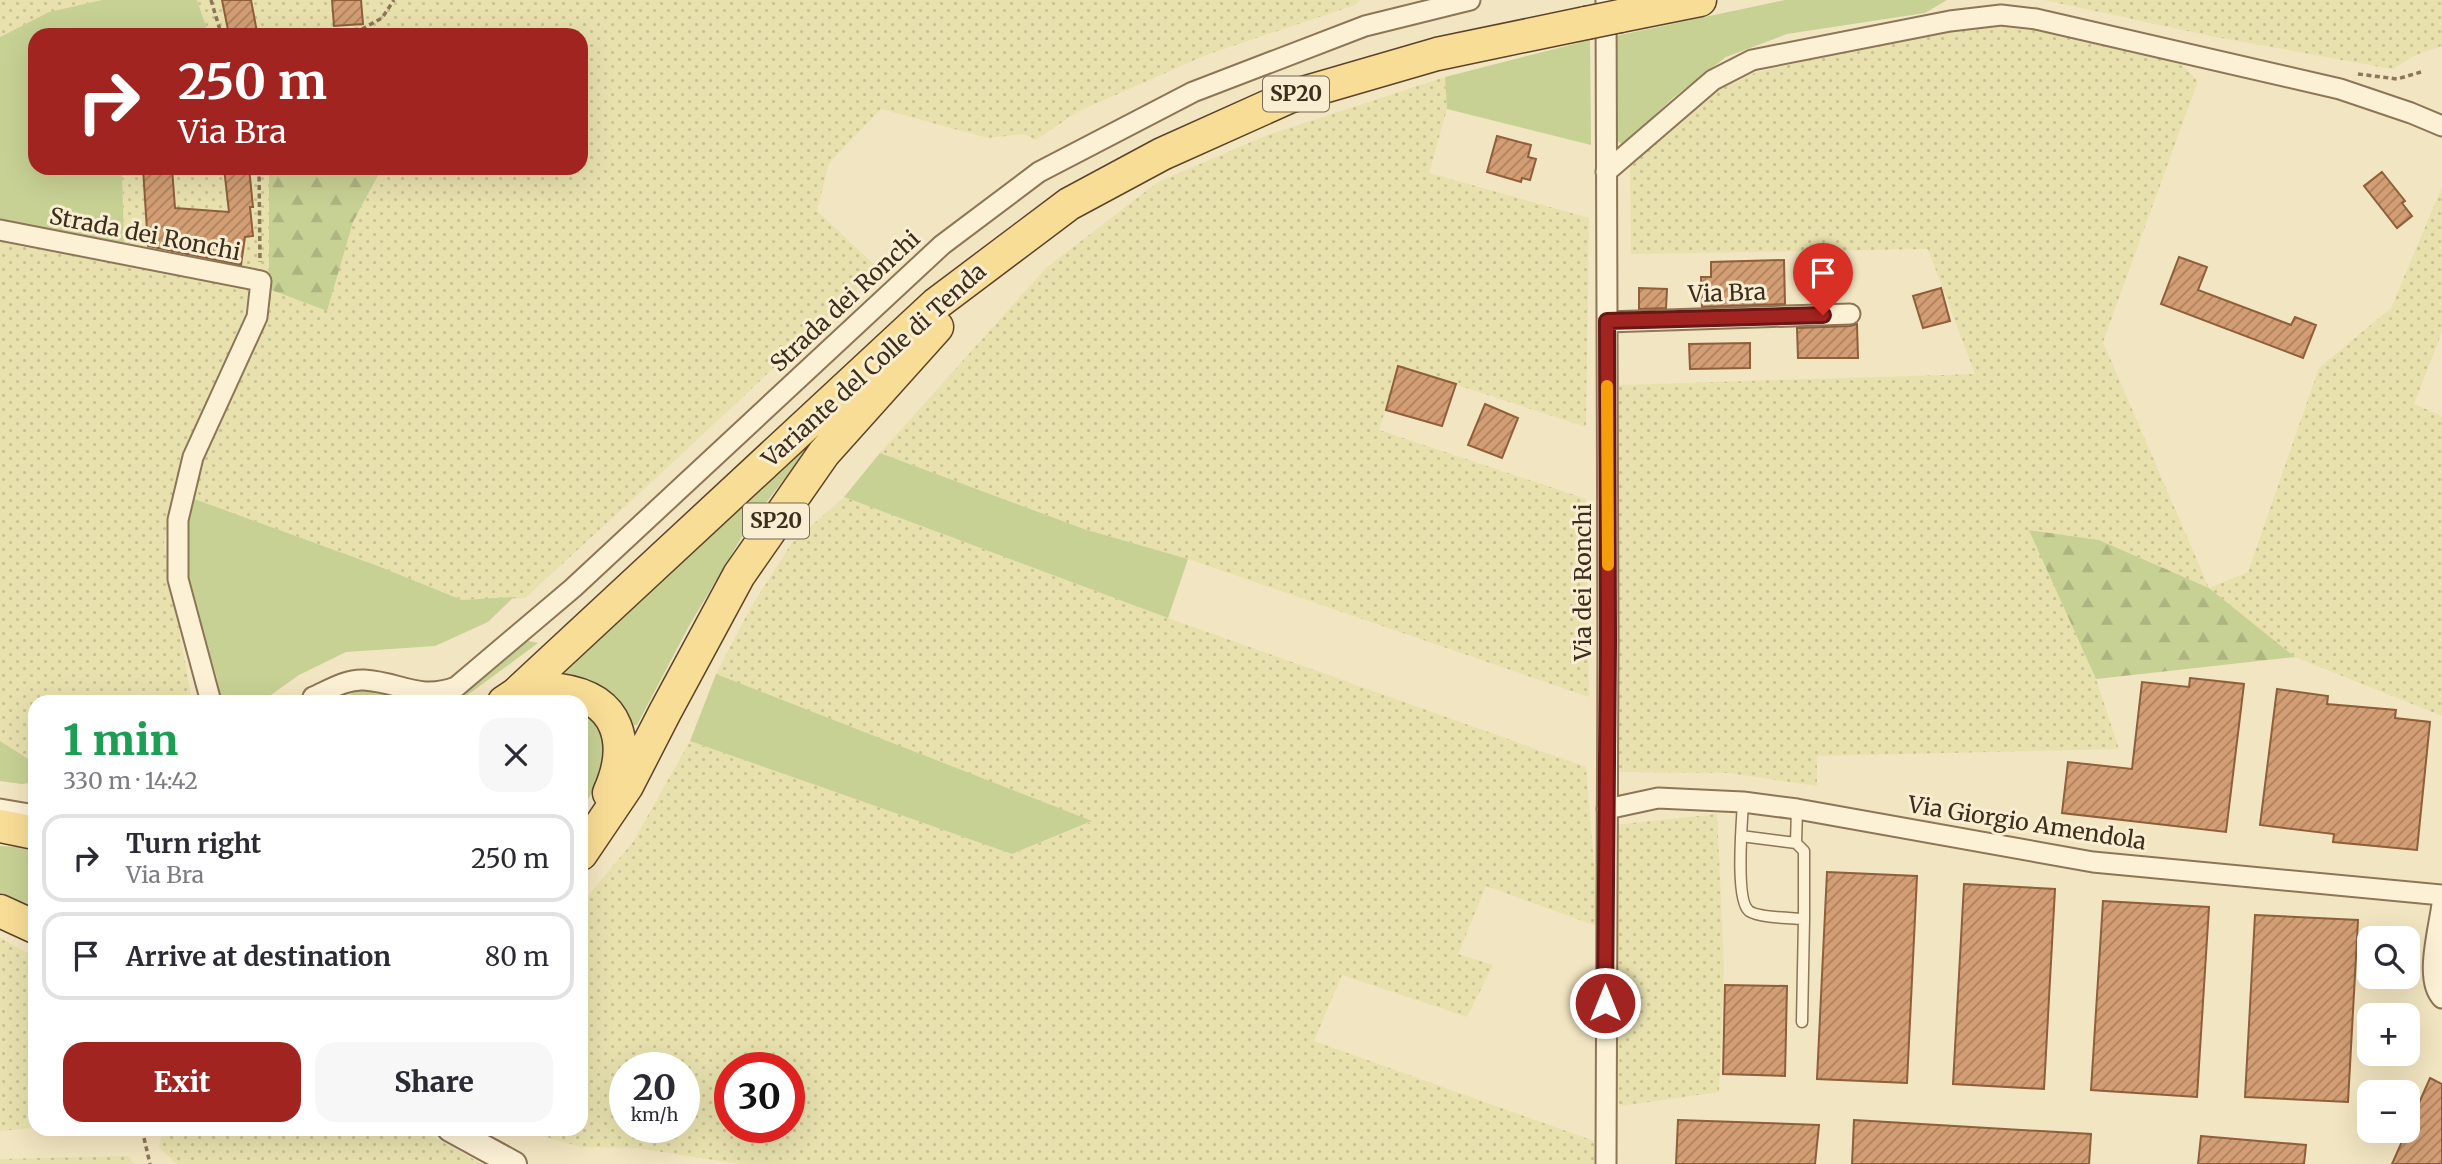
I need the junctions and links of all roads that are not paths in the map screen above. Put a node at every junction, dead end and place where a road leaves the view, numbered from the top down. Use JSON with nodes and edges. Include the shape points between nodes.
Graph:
{"nodes":[{"id":1,"x":1471,"y":0,"type":"edge"},
{"id":2,"x":1700,"y":0,"type":"edge"},
{"id":3,"x":1604,"y":13,"type":"edge"},
{"id":4,"x":2442,"y":126,"type":"edge"},
{"id":5,"x":1606,"y":172,"type":"junction"},
{"id":6,"x":0,"y":230,"type":"edge"},
{"id":7,"x":1031,"y":231,"type":"junction"},
{"id":8,"x":1850,"y":314,"type":"dead end"},
{"id":9,"x":1607,"y":321,"type":"junction"},
{"id":10,"x":209,"y":695,"type":"edge"},
{"id":11,"x":320,"y":695,"type":"edge"},
{"id":12,"x":513,"y":695,"type":"edge"},
{"id":13,"x":523,"y":695,"type":"edge"},
{"id":14,"x":580,"y":695,"type":"edge"},
{"id":15,"x":588,"y":700,"type":"edge"},
{"id":16,"x":1743,"y":802,"type":"junction"},
{"id":17,"x":1797,"y":808,"type":"junction"},
{"id":18,"x":0,"y":809,"type":"edge"},
{"id":19,"x":1607,"y":809,"type":"junction"},
{"id":20,"x":28,"y":814,"type":"edge"},
{"id":21,"x":0,"y":827,"type":"edge"},
{"id":22,"x":28,"y":832,"type":"edge"},
{"id":23,"x":1741,"y":836,"type":"junction"},
{"id":24,"x":588,"y":837,"type":"edge"},
{"id":25,"x":588,"y":843,"type":"edge"},
{"id":26,"x":1796,"y":843,"type":"junction"},
{"id":27,"x":2442,"y":895,"type":"edge"},
{"id":28,"x":2442,"y":904,"type":"edge"},
{"id":29,"x":0,"y":911,"type":"edge"},
{"id":30,"x":1804,"y":919,"type":"junction"},
{"id":31,"x":28,"y":925,"type":"edge"},
{"id":32,"x":2442,"y":998,"type":"edge"},
{"id":33,"x":1802,"y":1022,"type":"dead end"},
{"id":34,"x":468,"y":1136,"type":"edge"},
{"id":35,"x":514,"y":1164,"type":"edge"},
{"id":36,"x":1606,"y":1164,"type":"edge"}],
"edges":[{"from":1,"to":11,"type":"street","name":"Strada dei Ronchi","via":[[1364,26],[1193,92],[1039,172],[942,245],[573,588],[456,687],[428,694],[363,680],[346,682]]},
{"from":2,"to":3,"type":"main road","name":"Variante del Colle di Tenda","number":"SP20"},
{"from":3,"to":5,"type":"street","name":"Via dei Ronchi"},
{"from":3,"to":7,"type":"main road","name":"Variante del Colle di Tenda","number":"SP20","via":[[1289,97],[1162,154],[1069,204]]},
{"from":4,"to":5,"type":"street","via":[[2340,89],[2036,19],[2001,15],[1752,60],[1713,80]]},
{"from":5,"to":9,"type":"street","name":"Via dei Ronchi"},
{"from":6,"to":10,"type":"street","name":"Strada dei Ronchi","via":[[261,281],[257,317],[192,457],[178,520],[178,579]]},
{"from":7,"to":12,"type":"main road","name":"Variante del Colle di Tenda","number":"SP20","via":[[936,304]]},
{"from":7,"to":25,"type":"main road","number":"SP20","via":[[824,453],[739,575],[627,786]]},
{"from":8,"to":9,"type":"street","name":"Via Bra"},
{"from":9,"to":19,"type":"street","name":"Via dei Ronchi"},
{"from":13,"to":14,"type":"main road","number":"SP20","via":[[559,690]]},
{"from":15,"to":24,"type":"main road","number":"SP20","via":[[602,709],[620,738],[618,769]]},
{"from":16,"to":17,"type":"street","name":"Via Giorgio Amendola"},
{"from":16,"to":19,"type":"street","name":"Via Giorgio Amendola","via":[[1658,798]]},
{"from":16,"to":23,"type":"lane"},
{"from":17,"to":26,"type":"lane"},
{"from":17,"to":27,"type":"street","name":"Via Giorgio Amendola","via":[[2094,862]]},
{"from":18,"to":20,"type":"street"},
{"from":19,"to":36,"type":"street","name":"Via dei Ronchi"},
{"from":21,"to":22,"type":"main road"},
{"from":23,"to":26,"type":"lane"},
{"from":23,"to":30,"type":"lane","via":[[1742,901],[1749,911]]},
{"from":26,"to":30,"type":"lane","via":[[1804,851]]},
{"from":28,"to":32,"type":"street","via":[[2433,969],[2434,986]]},
{"from":29,"to":31,"type":"main road"},
{"from":30,"to":33,"type":"lane"},
{"from":34,"to":35,"type":"street"}]}
